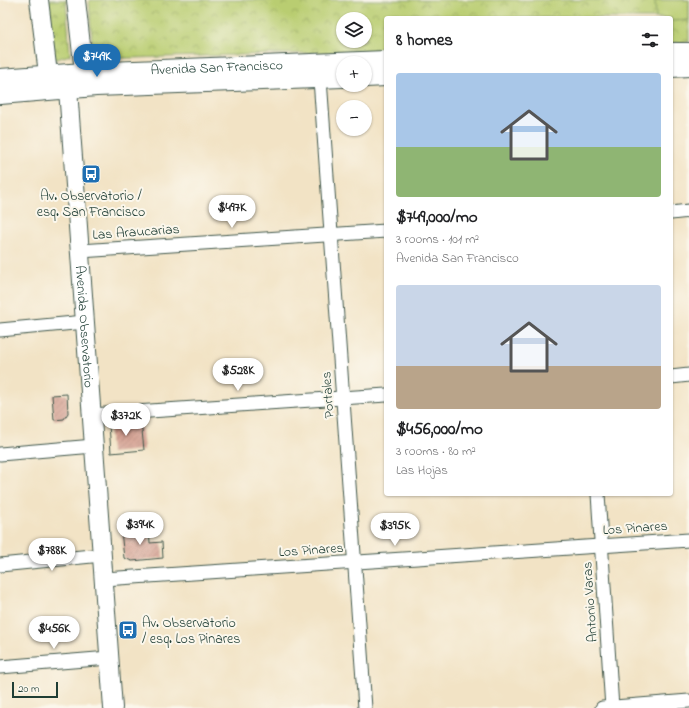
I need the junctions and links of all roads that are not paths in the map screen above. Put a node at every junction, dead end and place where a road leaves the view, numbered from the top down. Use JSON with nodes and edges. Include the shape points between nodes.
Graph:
{"nodes":[{"id":1,"x":39,"y":0,"type":"edge"},
{"id":2,"x":76,"y":0,"type":"edge"},
{"id":3,"x":673,"y":52,"type":"edge"},
{"id":4,"x":689,"y":52,"type":"edge"},
{"id":5,"x":384,"y":60,"type":"edge"},
{"id":6,"x":689,"y":67,"type":"edge"},
{"id":7,"x":673,"y":68,"type":"edge"},
{"id":8,"x":84,"y":72,"type":"junction"},
{"id":9,"x":48,"y":74,"type":"junction"},
{"id":10,"x":384,"y":77,"type":"edge"},
{"id":11,"x":0,"y":78,"type":"edge"},
{"id":12,"x":336,"y":78,"type":"edge"},
{"id":13,"x":372,"y":78,"type":"edge"},
{"id":14,"x":320,"y":79,"type":"junction"},
{"id":15,"x":68,"y":89,"type":"junction"},
{"id":16,"x":0,"y":95,"type":"edge"},
{"id":17,"x":689,"y":211,"type":"edge"},
{"id":18,"x":673,"y":213,"type":"edge"},
{"id":19,"x":384,"y":231,"type":"edge"},
{"id":20,"x":332,"y":235,"type":"junction"},
{"id":21,"x":80,"y":251,"type":"junction"},
{"id":22,"x":85,"y":322,"type":"junction"},
{"id":23,"x":0,"y":330,"type":"edge"},
{"id":24,"x":689,"y":375,"type":"edge"},
{"id":25,"x":673,"y":376,"type":"edge"},
{"id":26,"x":384,"y":395,"type":"edge"},
{"id":27,"x":343,"y":398,"type":"junction"},
{"id":28,"x":92,"y":415,"type":"junction"},
{"id":29,"x":94,"y":446,"type":"junction"},
{"id":30,"x":0,"y":454,"type":"edge"},
{"id":31,"x":598,"y":496,"type":"edge"},
{"id":32,"x":689,"y":540,"type":"edge"},
{"id":33,"x":602,"y":546,"type":"junction"},
{"id":34,"x":102,"y":555,"type":"junction"},
{"id":35,"x":355,"y":562,"type":"junction"},
{"id":36,"x":0,"y":565,"type":"edge"},
{"id":37,"x":104,"y":579,"type":"junction"},
{"id":38,"x":109,"y":658,"type":"junction"},
{"id":39,"x":0,"y":667,"type":"edge"},
{"id":40,"x":689,"y":701,"type":"edge"},
{"id":41,"x":113,"y":708,"type":"edge"},
{"id":42,"x":365,"y":708,"type":"edge"},
{"id":43,"x":609,"y":708,"type":"edge"}],
"edges":[{"from":1,"to":9,"type":"main road"},
{"from":2,"to":8,"type":"main road"},
{"from":3,"to":4,"type":"main road"},
{"from":5,"to":8,"type":"main road","name":"Avenida San Francisco"},
{"from":6,"to":7,"type":"main road"},
{"from":8,"to":9,"type":"main road","name":"Avenida San Francisco"},
{"from":8,"to":15,"type":"main road"},
{"from":9,"to":11,"type":"main road","name":"Avenida San Francisco"},
{"from":9,"to":15,"type":"main road"},
{"from":10,"to":13,"type":"main road"},
{"from":12,"to":14,"type":"main road","name":"Avenida San Francisco"},
{"from":14,"to":15,"type":"main road","name":"Avenida San Francisco"},
{"from":14,"to":20,"type":"street","name":"Portales"},
{"from":15,"to":16,"type":"main road","name":"Avenida San Francisco"},
{"from":15,"to":21,"type":"main road","name":"Avenida Observatorio"},
{"from":17,"to":18,"type":"street"},
{"from":19,"to":20,"type":"street","name":"Las Araucarias"},
{"from":20,"to":21,"type":"street","name":"Las Araucarias"},
{"from":20,"to":27,"type":"street","name":"Portales"},
{"from":21,"to":22,"type":"main road","name":"Avenida Observatorio"},
{"from":22,"to":23,"type":"street"},
{"from":22,"to":28,"type":"main road","name":"Avenida Observatorio"},
{"from":24,"to":25,"type":"street"},
{"from":26,"to":27,"type":"street"},
{"from":27,"to":28,"type":"street"},
{"from":27,"to":35,"type":"street","name":"Portales"},
{"from":28,"to":29,"type":"main road","name":"Avenida Observatorio"},
{"from":29,"to":30,"type":"street"},
{"from":29,"to":34,"type":"main road","name":"Avenida Observatorio"},
{"from":31,"to":33,"type":"street","name":"Antonio Varas"},
{"from":32,"to":33,"type":"street","name":"Los Pinares"},
{"from":33,"to":35,"type":"street","name":"Los Pinares"},
{"from":33,"to":43,"type":"street","name":"Antonio Varas"},
{"from":34,"to":36,"type":"street"},
{"from":34,"to":37,"type":"main road","name":"Avenida Observatorio"},
{"from":35,"to":37,"type":"street","name":"Los Pinares"},
{"from":35,"to":42,"type":"street","name":"Portales"},
{"from":37,"to":38,"type":"main road","name":"Avenida Observatorio"},
{"from":38,"to":39,"type":"street"},
{"from":38,"to":41,"type":"main road","name":"Avenida Observatorio"},
{"from":40,"to":43,"type":"street"}]}
